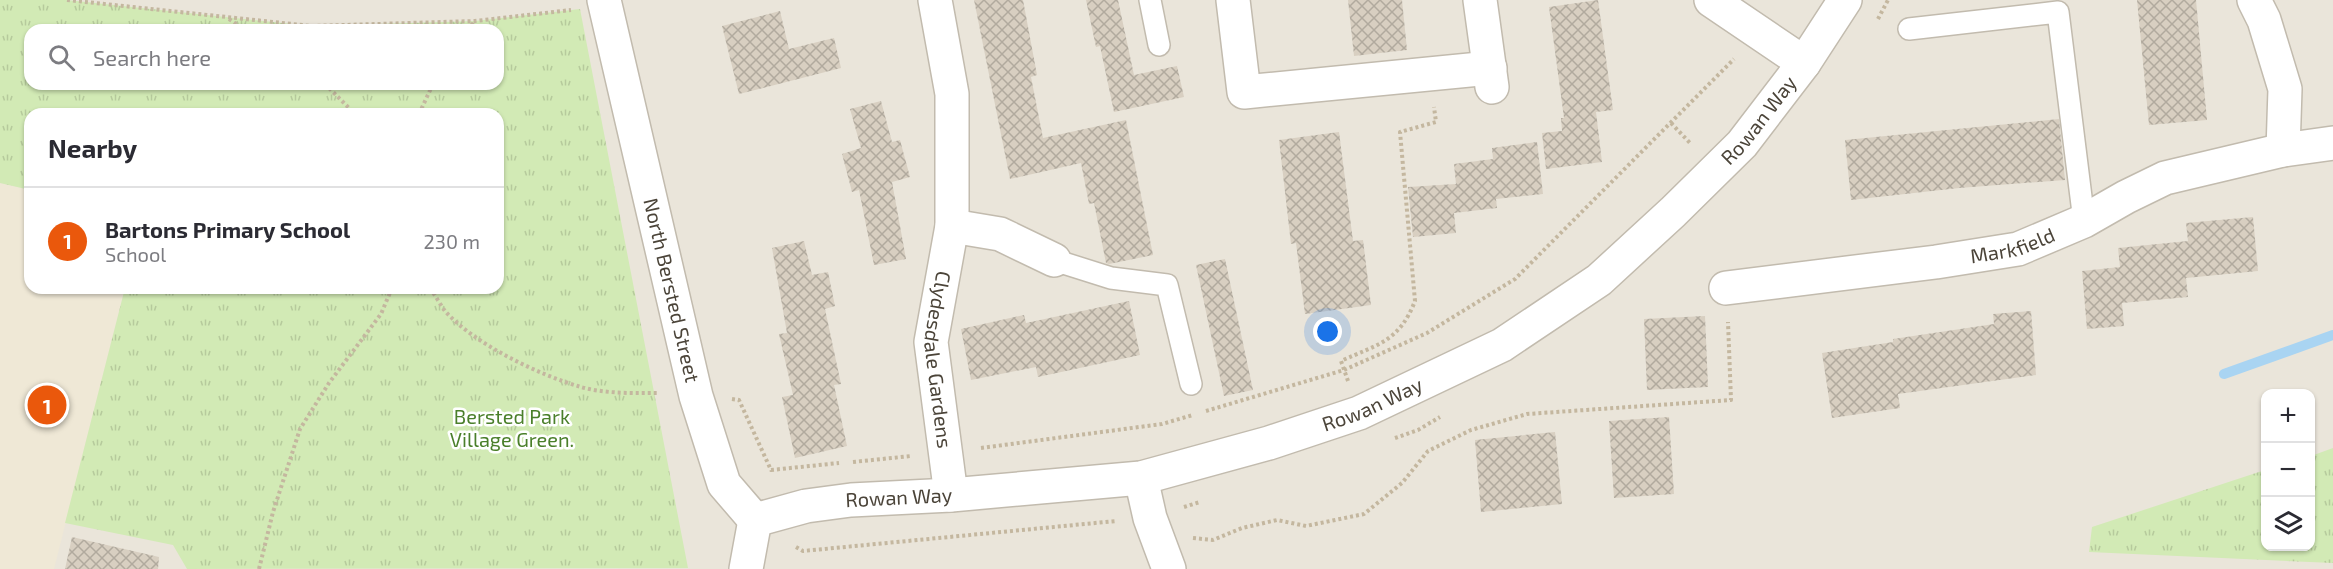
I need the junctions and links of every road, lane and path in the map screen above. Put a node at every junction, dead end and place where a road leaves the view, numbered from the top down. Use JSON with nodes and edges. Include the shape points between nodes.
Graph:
{"nodes":[{"id":1,"x":67,"y":0,"type":"edge"},
{"id":2,"x":935,"y":0,"type":"edge"},
{"id":3,"x":1150,"y":0,"type":"edge"},
{"id":4,"x":1233,"y":0,"type":"edge"},
{"id":5,"x":1480,"y":0,"type":"edge"},
{"id":6,"x":1712,"y":0,"type":"edge"},
{"id":7,"x":1845,"y":0,"type":"edge"},
{"id":8,"x":2254,"y":0,"type":"edge"},
{"id":9,"x":604,"y":2,"type":"edge"},
{"id":10,"x":229,"y":19,"type":"junction"},
{"id":11,"x":475,"y":21,"type":"junction"},
{"id":12,"x":236,"y":24,"type":"edge"},
{"id":13,"x":287,"y":24,"type":"edge"},
{"id":14,"x":376,"y":24,"type":"edge"},
{"id":15,"x":473,"y":24,"type":"edge"},
{"id":16,"x":1909,"y":29,"type":"dead end"},
{"id":17,"x":1760,"y":33,"type":"junction"},
{"id":18,"x":1159,"y":45,"type":"dead end"},
{"id":19,"x":1804,"y":63,"type":"junction"},
{"id":20,"x":1432,"y":73,"type":"junction"},
{"id":21,"x":332,"y":90,"type":"edge"},
{"id":22,"x":430,"y":90,"type":"edge"},
{"id":23,"x":349,"y":108,"type":"edge"},
{"id":24,"x":422,"y":108,"type":"edge"},
{"id":25,"x":2333,"y":143,"type":"edge"},
{"id":26,"x":2283,"y":150,"type":"junction"},
{"id":27,"x":2084,"y":221,"type":"junction"},
{"id":28,"x":952,"y":226,"type":"junction"},
{"id":29,"x":1054,"y":260,"type":"joint"},
{"id":30,"x":1726,"y":288,"type":"joint"},
{"id":31,"x":389,"y":294,"type":"edge"},
{"id":32,"x":434,"y":294,"type":"edge"},
{"id":33,"x":1344,"y":370,"type":"junction"},
{"id":34,"x":1191,"y":384,"type":"dead end"},
{"id":35,"x":696,"y":396,"type":"junction"},
{"id":36,"x":1359,"y":413,"type":"junction"},
{"id":37,"x":945,"y":453,"type":"junction"},
{"id":38,"x":852,"y":462,"type":"dead end"},
{"id":39,"x":841,"y":463,"type":"dead end"},
{"id":40,"x":1141,"y":478,"type":"junction"},
{"id":41,"x":951,"y":495,"type":"junction"},
{"id":42,"x":755,"y":520,"type":"junction"},
{"id":43,"x":1155,"y":533,"type":"junction"},
{"id":44,"x":259,"y":569,"type":"edge"},
{"id":45,"x":746,"y":569,"type":"edge"},
{"id":46,"x":1169,"y":569,"type":"edge"}],
"edges":[{"from":1,"to":10,"type":"path"},
{"from":2,"to":28,"type":"street","name":"Clydesdale Gardens","via":[[952,94]]},
{"from":3,"to":18,"type":"lane"},
{"from":4,"to":20,"type":"street","via":[[1244,92]]},
{"from":5,"to":20,"type":"street","via":[[1491,78]]},
{"from":6,"to":17,"type":"street"},
{"from":7,"to":19,"type":"street","name":"Rowan Way"},
{"from":8,"to":26,"type":"street","via":[[2285,89]]},
{"from":9,"to":11,"type":"path"},
{"from":9,"to":35,"type":"street","name":"North Bersted Street"},
{"from":10,"to":12,"type":"path"},
{"from":10,"to":13,"type":"path"},
{"from":11,"to":14,"type":"path"},
{"from":11,"to":15,"type":"path"},
{"from":16,"to":27,"type":"lane","via":[[2058,12]]},
{"from":17,"to":19,"type":"street"},
{"from":17,"to":33,"type":"path","via":[[1515,279],[1427,333]]},
{"from":19,"to":36,"type":"street","name":"Rowan Way","via":[[1742,144],[1599,280],[1502,345]]},
{"from":20,"to":33,"type":"path","via":[[1436,122],[1400,132],[1415,302],[1407,321],[1392,337],[1341,361]]},
{"from":21,"to":23,"type":"path"},
{"from":22,"to":24,"type":"path"},
{"from":25,"to":26,"type":"street","name":"Markfield"},
{"from":26,"to":27,"type":"street","name":"Markfield","via":[[2165,178]]},
{"from":27,"to":30,"type":"street","name":"Markfield","via":[[2018,249]]},
{"from":28,"to":29,"type":"street","via":[[1000,234]]},
{"from":28,"to":37,"type":"street","name":"Clydesdale Gardens","via":[[931,342]]},
{"from":29,"to":34,"type":"lane","via":[[1111,278],[1167,285]]},
{"from":30,"to":43,"type":"path","via":[[1731,400],[1527,414],[1471,430],[1428,451],[1402,483],[1364,514],[1306,526],[1277,520],[1213,540]]},
{"from":31,"to":44,"type":"path","via":[[381,314],[300,429]]},
{"from":32,"to":35,"type":"path","via":[[446,312],[483,342],[530,368],[582,387],[619,393]]},
{"from":33,"to":36,"type":"path"},
{"from":33,"to":37,"type":"path","via":[[1162,424]]},
{"from":35,"to":39,"type":"path","via":[[739,400],[771,470]]},
{"from":35,"to":42,"type":"street","name":"North Bersted Street","via":[[724,483]]},
{"from":36,"to":40,"type":"street","name":"Rowan Way","via":[[1269,443]]},
{"from":37,"to":38,"type":"path"},
{"from":37,"to":41,"type":"street","name":"Clydesdale Gardens"},
{"from":40,"to":41,"type":"street","name":"Rowan Way"},
{"from":40,"to":43,"type":"street"},
{"from":41,"to":42,"type":"street","name":"Rowan Way","via":[[851,500],[806,506]]},
{"from":42,"to":45,"type":"street"},
{"from":43,"to":46,"type":"street"}]}
